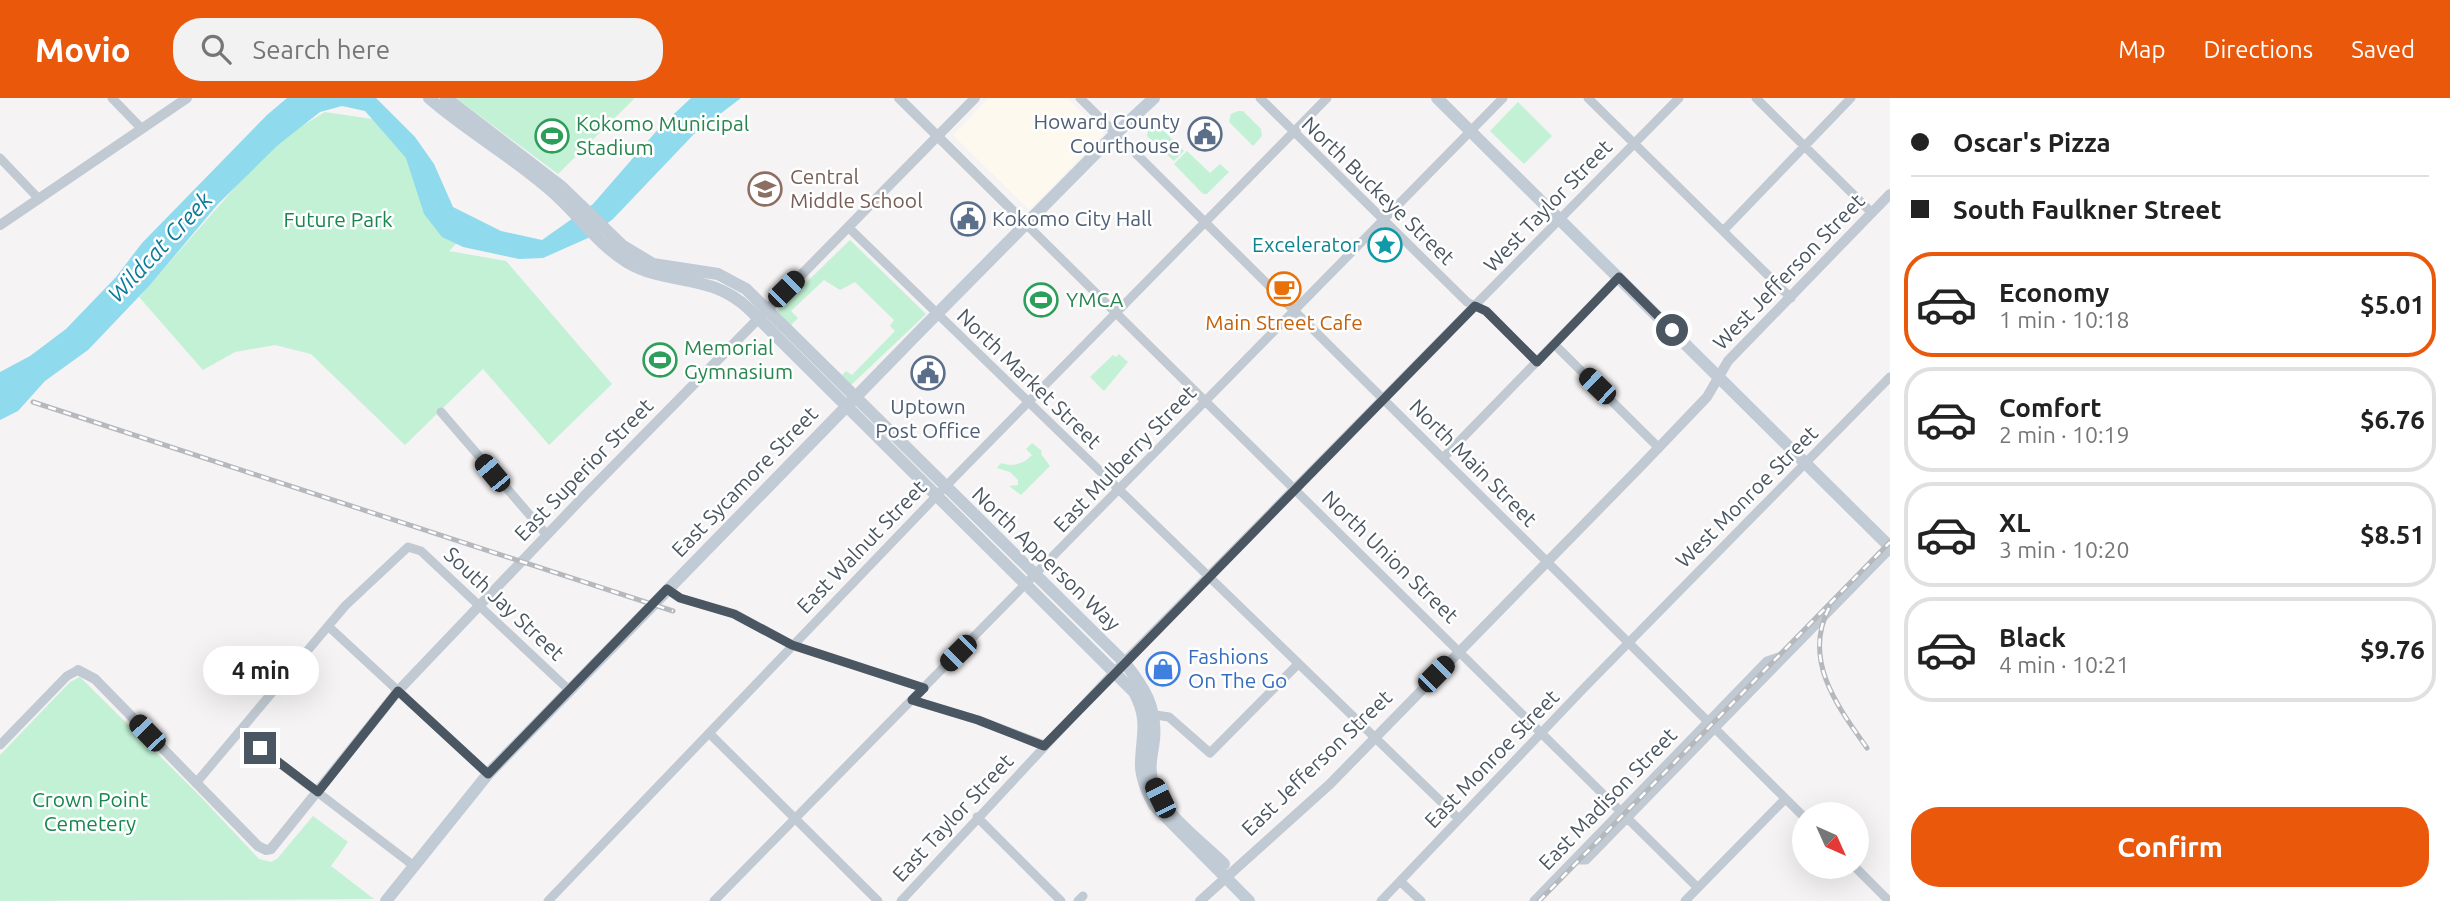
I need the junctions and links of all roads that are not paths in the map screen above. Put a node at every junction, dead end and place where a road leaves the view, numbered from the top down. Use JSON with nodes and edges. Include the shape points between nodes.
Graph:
{"nodes":[{"id":1,"x":113,"y":98,"type":"edge"},
{"id":2,"x":187,"y":98,"type":"edge"},
{"id":3,"x":429,"y":98,"type":"edge"},
{"id":4,"x":446,"y":98,"type":"edge"},
{"id":5,"x":898,"y":98,"type":"edge"},
{"id":6,"x":975,"y":98,"type":"edge"},
{"id":7,"x":1080,"y":98,"type":"edge"},
{"id":8,"x":1154,"y":98,"type":"edge"},
{"id":9,"x":1260,"y":98,"type":"edge"},
{"id":10,"x":1327,"y":98,"type":"edge"},
{"id":11,"x":1437,"y":98,"type":"edge"},
{"id":12,"x":1503,"y":98,"type":"edge"},
{"id":13,"x":1588,"y":98,"type":"edge"},
{"id":14,"x":1679,"y":98,"type":"edge"},
{"id":15,"x":1756,"y":98,"type":"edge"},
{"id":16,"x":1852,"y":98,"type":"edge"},
{"id":17,"x":142,"y":129,"type":"junction"},
{"id":18,"x":1471,"y":131,"type":"junction"},
{"id":19,"x":1294,"y":132,"type":"junction"},
{"id":20,"x":1117,"y":133,"type":"junction"},
{"id":21,"x":937,"y":136,"type":"junction"},
{"id":22,"x":1634,"y":143,"type":"junction"},
{"id":23,"x":1804,"y":147,"type":"junction"},
{"id":24,"x":0,"y":158,"type":"edge"},
{"id":25,"x":562,"y":193,"type":"junction"},
{"id":26,"x":1890,"y":194,"type":"edge"},
{"id":27,"x":39,"y":199,"type":"junction"},
{"id":28,"x":1872,"y":213,"type":"junction"},
{"id":29,"x":1560,"y":219,"type":"junction"},
{"id":30,"x":1205,"y":220,"type":"junction"},
{"id":31,"x":1384,"y":220,"type":"junction"},
{"id":32,"x":1026,"y":224,"type":"junction"},
{"id":33,"x":0,"y":225,"type":"edge"},
{"id":34,"x":848,"y":227,"type":"junction"},
{"id":35,"x":1723,"y":230,"type":"junction"},
{"id":36,"x":1619,"y":277,"type":"junction"},
{"id":37,"x":1791,"y":298,"type":"junction"},
{"id":38,"x":1475,"y":306,"type":"junction"},
{"id":39,"x":1294,"y":311,"type":"junction"},
{"id":40,"x":1116,"y":313,"type":"junction"},
{"id":41,"x":762,"y":314,"type":"junction"},
{"id":42,"x":937,"y":314,"type":"junction"},
{"id":43,"x":1554,"y":344,"type":"junction"},
{"id":44,"x":1537,"y":362,"type":"junction"},
{"id":45,"x":1719,"y":377,"type":"junction"},
{"id":46,"x":1890,"y":377,"type":"edge"},
{"id":47,"x":1384,"y":399,"type":"junction"},
{"id":48,"x":1207,"y":401,"type":"junction"},
{"id":49,"x":850,"y":402,"type":"junction"},
{"id":50,"x":1029,"y":402,"type":"junction"},
{"id":51,"x":441,"y":412,"type":"dead end"},
{"id":52,"x":1659,"y":448,"type":"junction"},
{"id":53,"x":1443,"y":458,"type":"junction"},
{"id":54,"x":1806,"y":463,"type":"junction"},
{"id":55,"x":1295,"y":489,"type":"junction"},
{"id":56,"x":941,"y":491,"type":"junction"},
{"id":57,"x":1119,"y":491,"type":"junction"},
{"id":58,"x":547,"y":535,"type":"junction"},
{"id":59,"x":1890,"y":548,"type":"edge"},
{"id":60,"x":1546,"y":561,"type":"junction"},
{"id":61,"x":1208,"y":577,"type":"junction"},
{"id":62,"x":1031,"y":579,"type":"junction"},
{"id":63,"x":667,"y":589,"type":"junction"},
{"id":64,"x":479,"y":605,"type":"junction"},
{"id":65,"x":328,"y":626,"type":"junction"},
{"id":66,"x":1629,"y":642,"type":"junction"},
{"id":67,"x":792,"y":645,"type":"junction"},
{"id":68,"x":1460,"y":651,"type":"junction"},
{"id":69,"x":1298,"y":664,"type":"junction"},
{"id":70,"x":1120,"y":666,"type":"junction"},
{"id":71,"x":78,"y":670,"type":"joint"},
{"id":72,"x":924,"y":688,"type":"junction"},
{"id":73,"x":569,"y":690,"type":"junction"},
{"id":74,"x":398,"y":691,"type":"junction"},
{"id":75,"x":912,"y":700,"type":"junction"},
{"id":76,"x":1149,"y":714,"type":"junction"},
{"id":77,"x":1711,"y":724,"type":"junction"},
{"id":78,"x":240,"y":733,"type":"junction"},
{"id":79,"x":709,"y":733,"type":"junction"},
{"id":80,"x":1543,"y":733,"type":"junction"},
{"id":81,"x":1375,"y":738,"type":"junction"},
{"id":82,"x":0,"y":745,"type":"edge"},
{"id":83,"x":1044,"y":746,"type":"junction"},
{"id":84,"x":488,"y":774,"type":"junction"},
{"id":85,"x":196,"y":783,"type":"junction"},
{"id":86,"x":318,"y":792,"type":"junction"},
{"id":87,"x":1785,"y":799,"type":"junction"},
{"id":88,"x":1792,"y":806,"type":"edge"},
{"id":89,"x":1624,"y":814,"type":"junction"},
{"id":90,"x":977,"y":817,"type":"junction"},
{"id":91,"x":795,"y":818,"type":"junction"},
{"id":92,"x":1459,"y":819,"type":"junction"},
{"id":93,"x":414,"y":866,"type":"junction"},
{"id":94,"x":1227,"y":874,"type":"junction"},
{"id":95,"x":1868,"y":879,"type":"edge"},
{"id":96,"x":1400,"y":881,"type":"junction"},
{"id":97,"x":1697,"y":887,"type":"junction"},
{"id":98,"x":1888,"y":897,"type":"edge"},
{"id":99,"x":386,"y":901,"type":"edge"},
{"id":100,"x":548,"y":901,"type":"edge"},
{"id":101,"x":714,"y":901,"type":"edge"},
{"id":102,"x":878,"y":901,"type":"edge"},
{"id":103,"x":901,"y":901,"type":"edge"},
{"id":104,"x":1061,"y":901,"type":"edge"},
{"id":105,"x":1200,"y":901,"type":"edge"},
{"id":106,"x":1249,"y":901,"type":"edge"},
{"id":107,"x":1261,"y":901,"type":"edge"},
{"id":108,"x":1381,"y":901,"type":"edge"},
{"id":109,"x":1421,"y":901,"type":"edge"},
{"id":110,"x":1534,"y":901,"type":"edge"},
{"id":111,"x":1685,"y":901,"type":"edge"}],
"edges":[{"from":1,"to":17,"type":"street"},
{"from":2,"to":17,"type":"street"},
{"from":3,"to":25,"type":"main road"},
{"from":4,"to":25,"type":"main road"},
{"from":5,"to":21,"type":"street"},
{"from":6,"to":21,"type":"street","name":"East Superior Street"},
{"from":7,"to":20,"type":"street","name":"North Main Street"},
{"from":8,"to":20,"type":"main road","name":"East Sycamore Street"},
{"from":9,"to":19,"type":"street","name":"North Buckeye Street"},
{"from":10,"to":19,"type":"street","name":"East Walnut Street"},
{"from":11,"to":18,"type":"main road"},
{"from":12,"to":18,"type":"street","name":"East Mulberry Street"},
{"from":13,"to":22,"type":"street"},
{"from":14,"to":22,"type":"street","name":"West Taylor Street"},
{"from":15,"to":23,"type":"street"},
{"from":16,"to":23,"type":"street"},
{"from":17,"to":27,"type":"street"},
{"from":18,"to":29,"type":"main road"},
{"from":18,"to":31,"type":"street","name":"East Mulberry Street"},
{"from":19,"to":30,"type":"street","name":"East Walnut Street"},
{"from":19,"to":31,"type":"street","name":"North Buckeye Street"},
{"from":20,"to":30,"type":"street","name":"North Main Street"},
{"from":20,"to":32,"type":"main road","name":"East Sycamore Street"},
{"from":21,"to":32,"type":"street"},
{"from":21,"to":34,"type":"street","name":"East Superior Street"},
{"from":22,"to":29,"type":"street","name":"West Taylor Street"},
{"from":22,"to":35,"type":"street"},
{"from":23,"to":28,"type":"street"},
{"from":23,"to":35,"type":"street"},
{"from":24,"to":27,"type":"street"},
{"from":25,"to":41,"type":"main road","name":"North Apperson Way","via":[[615,246],[653,264],[729,279],[746,289]]},
{"from":26,"to":28,"type":"street","name":"West Jefferson Street"},
{"from":27,"to":33,"type":"street"},
{"from":28,"to":37,"type":"street","name":"West Jefferson Street"},
{"from":29,"to":36,"type":"main road"},
{"from":29,"to":38,"type":"street","name":"West Taylor Street"},
{"from":30,"to":39,"type":"street","name":"North Main Street"},
{"from":30,"to":40,"type":"street","name":"East Walnut Street"},
{"from":31,"to":38,"type":"street","name":"North Buckeye Street"},
{"from":31,"to":39,"type":"street","name":"East Mulberry Street"},
{"from":32,"to":40,"type":"street","name":"North Union Street"},
{"from":32,"to":42,"type":"main road","name":"East Sycamore Street"},
{"from":34,"to":41,"type":"street","name":"East Superior Street"},
{"from":34,"to":42,"type":"street","name":"North Market Street"},
{"from":35,"to":37,"type":"street"},
{"from":36,"to":43,"type":"street"},
{"from":36,"to":45,"type":"main road"},
{"from":37,"to":45,"type":"street","name":"West Jefferson Street","via":[[1728,361]]},
{"from":38,"to":44,"type":"street","name":"North Buckeye Street","via":[[1486,311]]},
{"from":38,"to":47,"type":"street","name":"West Taylor Street"},
{"from":39,"to":47,"type":"street","name":"North Main Street"},
{"from":39,"to":48,"type":"street","name":"East Mulberry Street"},
{"from":40,"to":48,"type":"street","name":"North Union Street"},
{"from":40,"to":50,"type":"street","name":"East Walnut Street"},
{"from":41,"to":49,"type":"main road","name":"North Apperson Way"},
{"from":41,"to":58,"type":"street","name":"East Superior Street"},
{"from":42,"to":49,"type":"main road","name":"East Sycamore Street"},
{"from":42,"to":50,"type":"street","name":"North Market Street"},
{"from":43,"to":44,"type":"street"},
{"from":43,"to":52,"type":"street"},
{"from":44,"to":53,"type":"street"},
{"from":45,"to":52,"type":"street","name":"West Jefferson Street","via":[[1707,397]]},
{"from":45,"to":54,"type":"main road"},
{"from":46,"to":54,"type":"street","name":"West Monroe Street"},
{"from":47,"to":53,"type":"street","name":"North Main Street"},
{"from":47,"to":55,"type":"street","name":"East Taylor Street"},
{"from":48,"to":55,"type":"street","name":"North Union Street"},
{"from":48,"to":57,"type":"street","name":"East Mulberry Street"},
{"from":49,"to":56,"type":"main road","name":"North Apperson Way"},
{"from":49,"to":63,"type":"main road","name":"East Sycamore Street"},
{"from":50,"to":56,"type":"street","name":"East Walnut Street"},
{"from":50,"to":57,"type":"street","name":"North Market Street"},
{"from":51,"to":58,"type":"street"},
{"from":52,"to":60,"type":"street","name":"West Jefferson Street"},
{"from":53,"to":60,"type":"street","name":"North Main Street"},
{"from":54,"to":59,"type":"main road"},
{"from":54,"to":66,"type":"street","name":"West Monroe Street"},
{"from":55,"to":61,"type":"street","name":"East Taylor Street"},
{"from":55,"to":68,"type":"street","name":"North Union Street"},
{"from":56,"to":62,"type":"main road","name":"North Apperson Way"},
{"from":56,"to":67,"type":"street","name":"East Walnut Street"},
{"from":57,"to":61,"type":"street","name":"North Market Street"},
{"from":57,"to":62,"type":"street","name":"East Mulberry Street"},
{"from":58,"to":64,"type":"street","name":"East Superior Street"},
{"from":59,"to":77,"type":"street","name":"East Madison Street","via":[[1786,655],[1769,660]]},
{"from":60,"to":66,"type":"street","name":"North Main Street"},
{"from":60,"to":68,"type":"street","name":"East Jefferson Street"},
{"from":61,"to":69,"type":"street","name":"North Market Street"},
{"from":61,"to":70,"type":"street","name":"East Taylor Street"},
{"from":62,"to":70,"type":"main road","name":"North Apperson Way"},
{"from":62,"to":72,"type":"street","name":"East Mulberry Street"},
{"from":63,"to":67,"type":"street","via":[[680,598],[734,614]]},
{"from":63,"to":73,"type":"main road","name":"East Sycamore Street"},
{"from":64,"to":65,"type":"street","name":"South Jay Street","via":[[412,547],[398,552]]},
{"from":64,"to":73,"type":"street","name":"South Jay Street"},
{"from":64,"to":74,"type":"street","name":"East Superior Street"},
{"from":65,"to":74,"type":"street"},
{"from":65,"to":78,"type":"street"},
{"from":66,"to":77,"type":"street","name":"North Main Street"},
{"from":66,"to":80,"type":"street","name":"East Monroe Street"},
{"from":67,"to":72,"type":"street"},
{"from":67,"to":79,"type":"street","name":"East Walnut Street"},
{"from":68,"to":80,"type":"street","name":"North Union Street"},
{"from":68,"to":81,"type":"street","name":"East Jefferson Street"},
{"from":69,"to":76,"type":"street","via":[[1210,753],[1169,717]]},
{"from":69,"to":81,"type":"street","name":"North Market Street"},
{"from":70,"to":76,"type":"main road","name":"North Apperson Way","via":[[1142,685]]},
{"from":70,"to":83,"type":"street","name":"East Taylor Street"},
{"from":71,"to":82,"type":"street"},
{"from":71,"to":85,"type":"street","via":[[95,679]]},
{"from":72,"to":75,"type":"street","name":"East Mulberry Street"},
{"from":73,"to":84,"type":"main road","name":"East Sycamore Street"},
{"from":74,"to":84,"type":"street"},
{"from":74,"to":86,"type":"street","name":"East Superior Street"},
{"from":75,"to":83,"type":"street"},
{"from":75,"to":91,"type":"street","name":"East Mulberry Street"},
{"from":76,"to":94,"type":"main road","name":"North Apperson Way","via":[[1141,763],[1147,791],[1162,815]]},
{"from":77,"to":87,"type":"street","name":"North Main Street"},
{"from":77,"to":89,"type":"street","name":"East Madison Street"},
{"from":78,"to":85,"type":"street"},
{"from":78,"to":86,"type":"street"},
{"from":79,"to":91,"type":"street"},
{"from":79,"to":100,"type":"street","name":"East Walnut Street"},
{"from":80,"to":89,"type":"street","name":"North Union Street"},
{"from":80,"to":92,"type":"street","name":"East Monroe Street"},
{"from":81,"to":92,"type":"street","name":"North Market Street"},
{"from":81,"to":94,"type":"street","name":"East Jefferson Street"},
{"from":83,"to":90,"type":"street","name":"East Taylor Street"},
{"from":84,"to":93,"type":"main road","name":"East Sycamore Street"},
{"from":85,"to":86,"type":"street","name":"East Superior Street","via":[[266,850]]},
{"from":86,"to":93,"type":"street"},
{"from":87,"to":88,"type":"street","name":"North Main Street"},
{"from":87,"to":97,"type":"street"},
{"from":89,"to":97,"type":"street","name":"North Union Street"},
{"from":89,"to":110,"type":"street","name":"East Madison Street"},
{"from":90,"to":103,"type":"street","name":"East Taylor Street"},
{"from":90,"to":104,"type":"street"},
{"from":91,"to":101,"type":"street","name":"East Mulberry Street"},
{"from":91,"to":102,"type":"street"},
{"from":92,"to":96,"type":"street","name":"East Monroe Street"},
{"from":93,"to":99,"type":"main road","name":"East Sycamore Street"},
{"from":94,"to":105,"type":"street","name":"East Jefferson Street"},
{"from":94,"to":106,"type":"main road","name":"North Apperson Way"},
{"from":94,"to":107,"type":"main road","name":"North Apperson Way"},
{"from":95,"to":98,"type":"street"},
{"from":96,"to":108,"type":"street","name":"East Monroe Street"},
{"from":96,"to":109,"type":"street"},
{"from":97,"to":111,"type":"street"}]}
